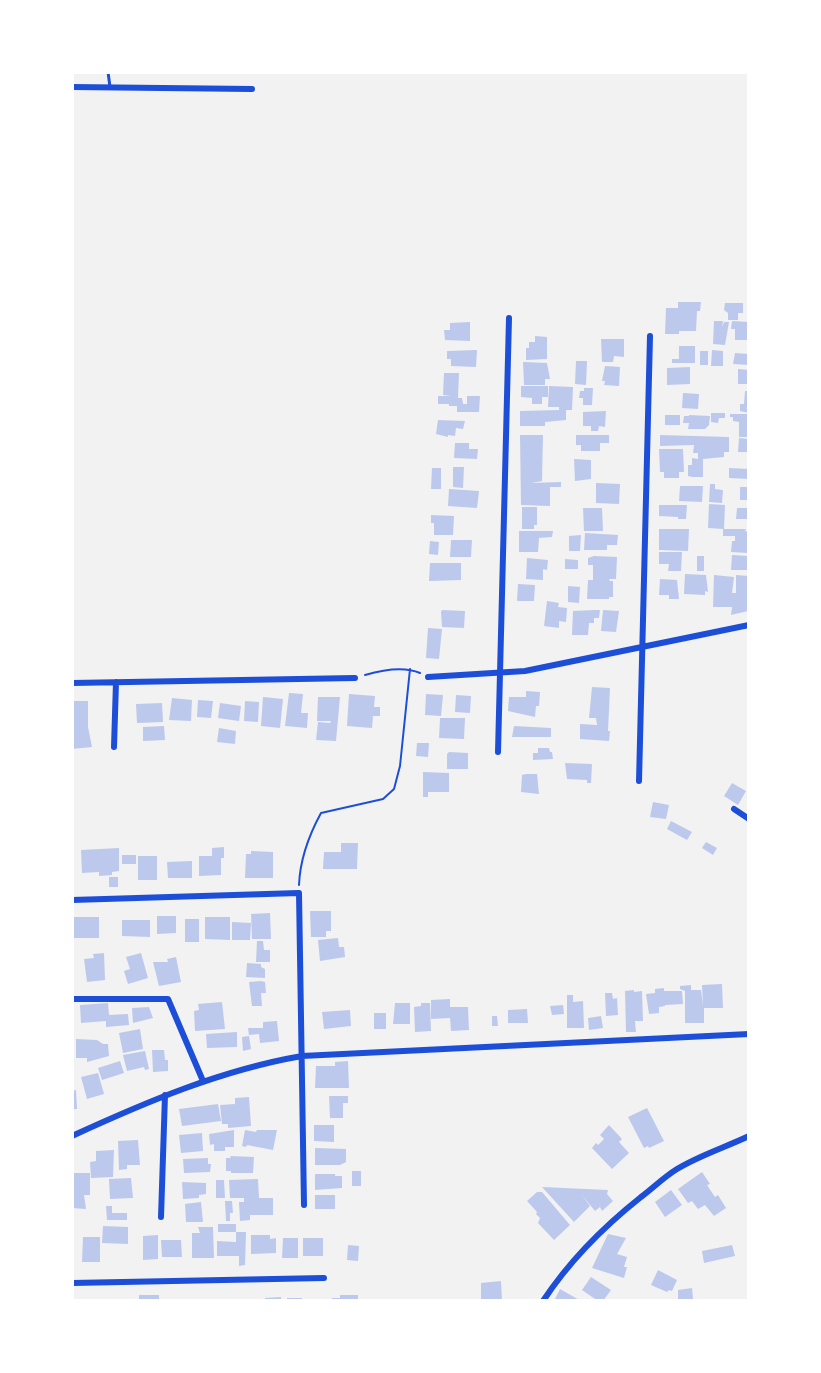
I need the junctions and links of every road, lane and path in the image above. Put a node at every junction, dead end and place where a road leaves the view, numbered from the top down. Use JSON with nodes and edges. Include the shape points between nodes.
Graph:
{"nodes":[{"id":1,"x":108,"y":72,"type":"edge"},
{"id":2,"x":72,"y":87,"type":"edge"},
{"id":3,"x":110,"y":87,"type":"junction"},
{"id":4,"x":252,"y":89,"type":"dead end"},
{"id":5,"x":509,"y":318,"type":"dead end"},
{"id":6,"x":650,"y":336,"type":"dead end"},
{"id":7,"x":749,"y":625,"type":"edge"},
{"id":8,"x":642,"y":647,"type":"junction"},
{"id":9,"x":410,"y":669,"type":"junction"},
{"id":10,"x":500,"y":674,"type":"junction"},
{"id":11,"x":429,"y":677,"type":"joint"},
{"id":12,"x":355,"y":678,"type":"joint"},
{"id":13,"x":116,"y":682,"type":"junction"},
{"id":14,"x":72,"y":683,"type":"edge"},
{"id":15,"x":114,"y":747,"type":"dead end"},
{"id":16,"x":498,"y":752,"type":"dead end"},
{"id":17,"x":639,"y":781,"type":"dead end"},
{"id":18,"x":734,"y":809,"type":"dead end"},
{"id":19,"x":749,"y":819,"type":"edge"},
{"id":20,"x":299,"y":893,"type":"junction"},
{"id":21,"x":72,"y":900,"type":"edge"},
{"id":22,"x":72,"y":999,"type":"edge"},
{"id":23,"x":749,"y":1034,"type":"edge"},
{"id":24,"x":302,"y":1056,"type":"junction"},
{"id":25,"x":203,"y":1081,"type":"junction"},
{"id":26,"x":165,"y":1095,"type":"junction"},
{"id":27,"x":72,"y":1136,"type":"edge"},
{"id":28,"x":749,"y":1136,"type":"edge"},
{"id":29,"x":304,"y":1205,"type":"dead end"},
{"id":30,"x":161,"y":1217,"type":"dead end"},
{"id":31,"x":324,"y":1278,"type":"dead end"},
{"id":32,"x":72,"y":1283,"type":"edge"},
{"id":33,"x":543,"y":1301,"type":"edge"}],
"edges":[{"from":1,"to":3,"type":"lane"},
{"from":2,"to":3,"type":"street"},
{"from":3,"to":4,"type":"street"},
{"from":5,"to":10,"type":"street"},
{"from":6,"to":8,"type":"street"},
{"from":7,"to":8,"type":"street"},
{"from":8,"to":10,"type":"street"},
{"from":8,"to":17,"type":"street"},
{"from":9,"to":11,"type":"path"},
{"from":9,"to":12,"type":"path","via":[[377,671]]},
{"from":9,"to":20,"type":"path","via":[[394,789],[382,799],[321,813],[300,867]]},
{"from":10,"to":11,"type":"street"},
{"from":10,"to":16,"type":"street"},
{"from":12,"to":13,"type":"street"},
{"from":13,"to":14,"type":"street"},
{"from":13,"to":15,"type":"street"},
{"from":18,"to":19,"type":"street"},
{"from":20,"to":21,"type":"street"},
{"from":20,"to":24,"type":"street"},
{"from":22,"to":25,"type":"street","via":[[168,999]]},
{"from":23,"to":24,"type":"street"},
{"from":24,"to":25,"type":"street"},
{"from":24,"to":29,"type":"street"},
{"from":25,"to":26,"type":"street"},
{"from":26,"to":27,"type":"street"},
{"from":26,"to":30,"type":"street"},
{"from":28,"to":33,"type":"street","via":[[679,1168],[615,1217],[571,1261]]},
{"from":31,"to":32,"type":"street"}]}
